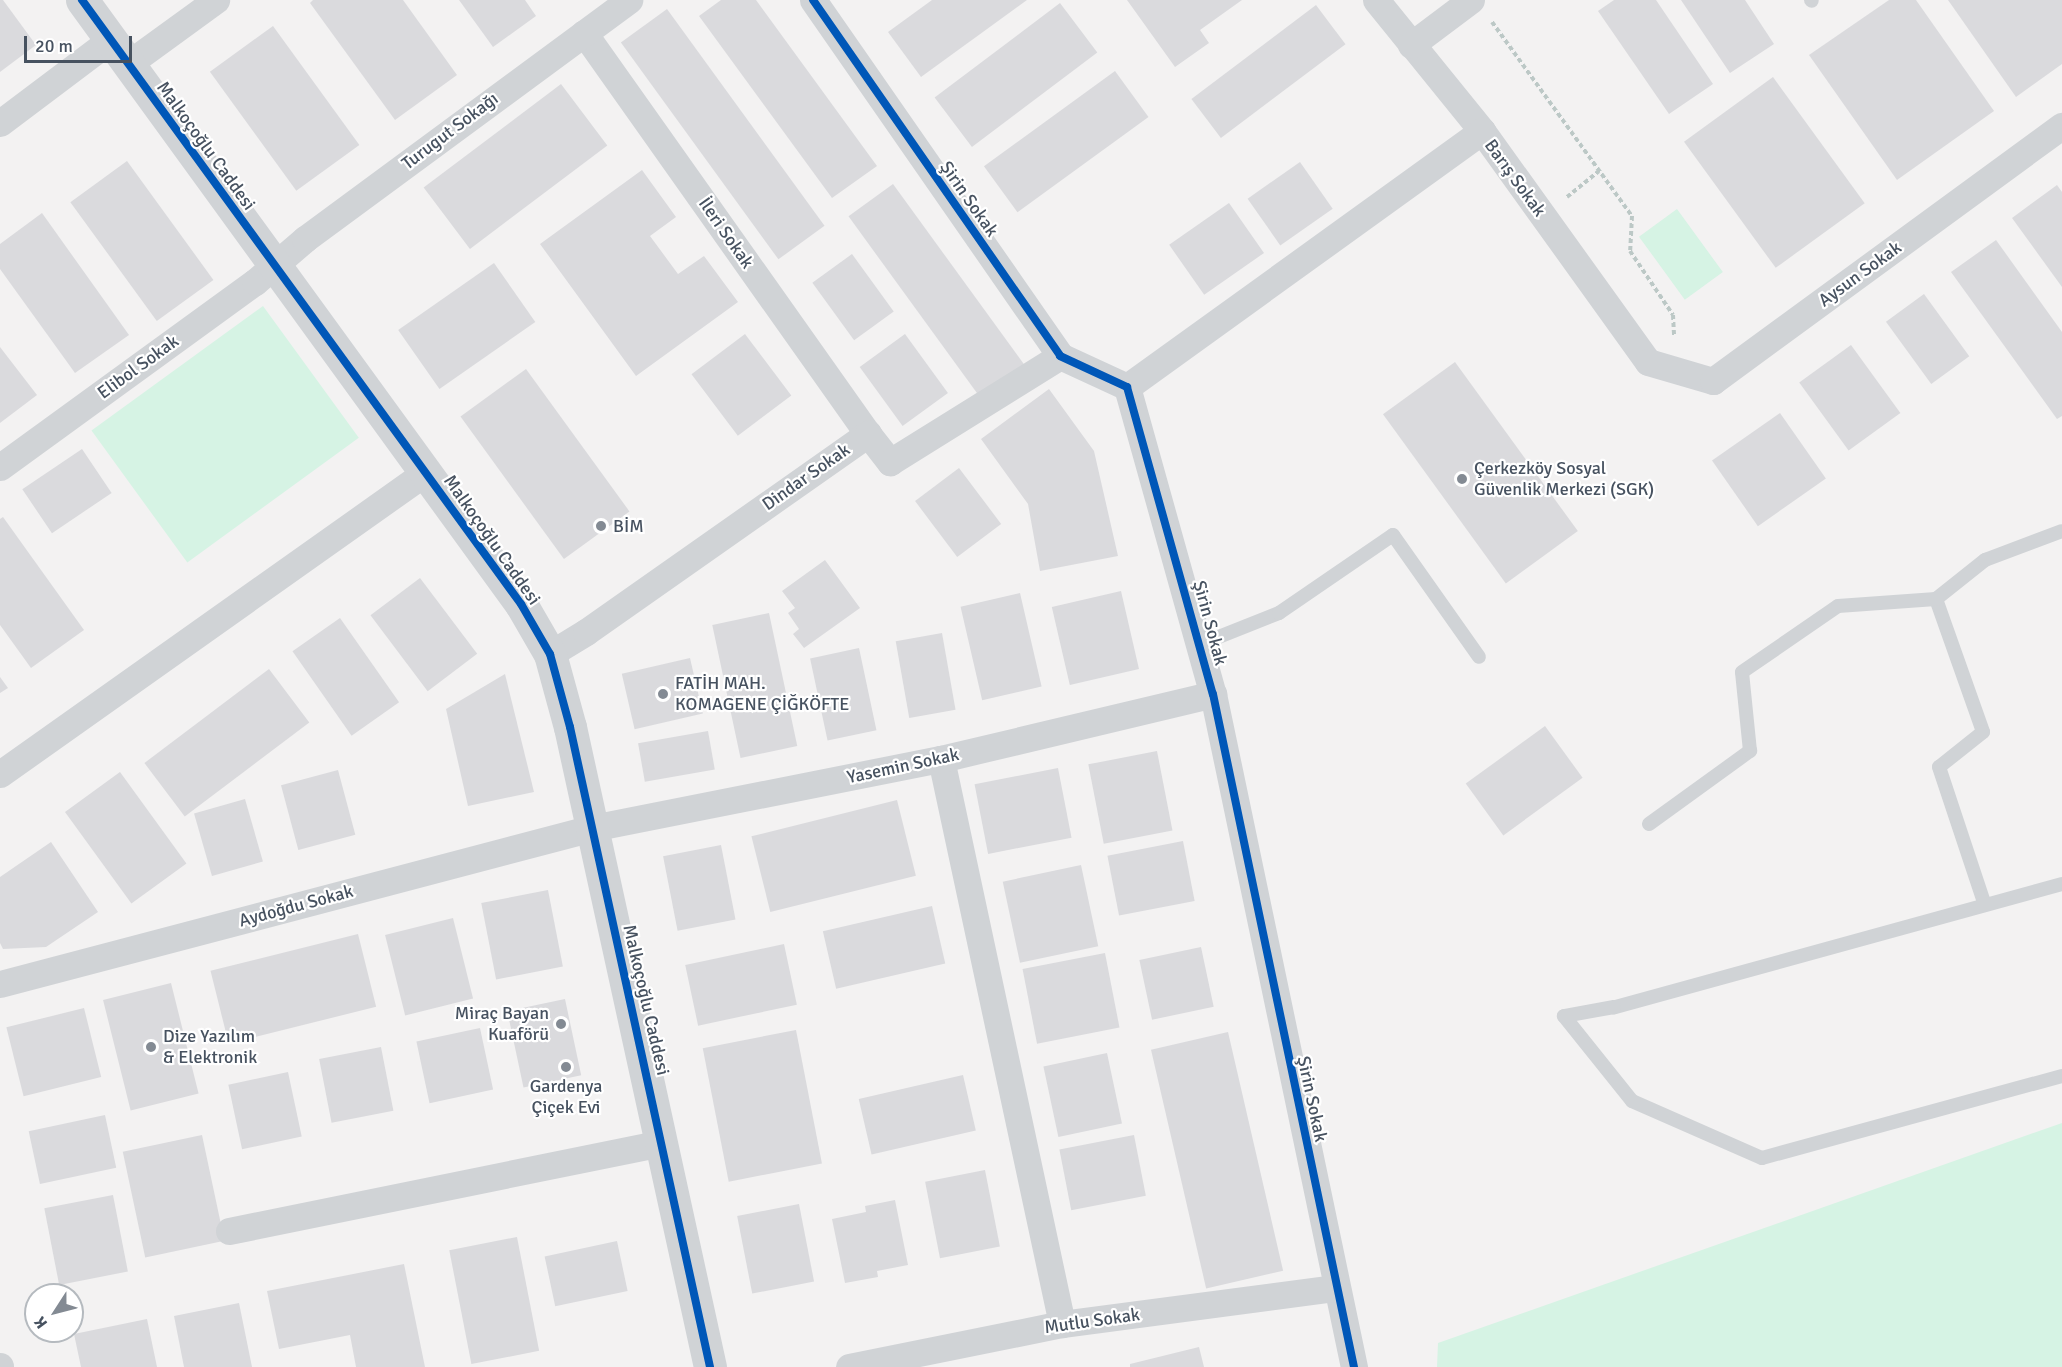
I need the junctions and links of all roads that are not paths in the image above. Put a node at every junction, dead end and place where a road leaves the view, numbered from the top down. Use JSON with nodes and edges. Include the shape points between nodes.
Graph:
{"nodes":[{"id":1,"x":82,"y":0,"type":"edge"},
{"id":2,"x":216,"y":0,"type":"edge"},
{"id":3,"x":629,"y":0,"type":"edge"},
{"id":4,"x":813,"y":0,"type":"edge"},
{"id":5,"x":1376,"y":0,"type":"edge"},
{"id":6,"x":1471,"y":0,"type":"edge"},
{"id":7,"x":584,"y":33,"type":"junction"},
{"id":8,"x":1411,"y":45,"type":"junction"},
{"id":9,"x":119,"y":52,"type":"junction"},
{"id":10,"x":0,"y":123,"type":"edge"},
{"id":11,"x":2062,"y":126,"type":"edge"},
{"id":12,"x":1482,"y":131,"type":"junction"},
{"id":13,"x":274,"y":266,"type":"junction"},
{"id":14,"x":1060,"y":356,"type":"junction"},
{"id":15,"x":1648,"y":362,"type":"joint"},
{"id":16,"x":1127,"y":387,"type":"junction"},
{"id":17,"x":868,"y":434,"type":"junction"},
{"id":18,"x":0,"y":467,"type":"edge"},
{"id":19,"x":426,"y":472,"type":"junction"},
{"id":20,"x":2062,"y":531,"type":"edge"},
{"id":21,"x":1936,"y":599,"type":"junction"},
{"id":22,"x":1201,"y":644,"type":"junction"},
{"id":23,"x":550,"y":654,"type":"junction"},
{"id":24,"x":1479,"y":657,"type":"dead end"},
{"id":25,"x":1213,"y":693,"type":"junction"},
{"id":26,"x":941,"y":759,"type":"junction"},
{"id":27,"x":0,"y":774,"type":"edge"},
{"id":28,"x":1649,"y":824,"type":"dead end"},
{"id":29,"x":592,"y":828,"type":"junction"},
{"id":30,"x":2062,"y":884,"type":"edge"},
{"id":31,"x":1985,"y":905,"type":"junction"},
{"id":32,"x":0,"y":984,"type":"edge"},
{"id":33,"x":2062,"y":1076,"type":"edge"},
{"id":34,"x":663,"y":1143,"type":"junction"},
{"id":35,"x":229,"y":1230,"type":"dead end"},
{"id":36,"x":1336,"y":1288,"type":"junction"},
{"id":37,"x":1062,"y":1324,"type":"junction"},
{"id":38,"x":710,"y":1367,"type":"edge"},
{"id":39,"x":849,"y":1367,"type":"edge"},
{"id":40,"x":1354,"y":1367,"type":"edge"}],
"edges":[{"from":1,"to":9,"type":"street","name":"Malkoçoğlu Caddesi"},
{"from":2,"to":9,"type":"street"},
{"from":3,"to":7,"type":"street","name":"Turugut Sokağı"},
{"from":4,"to":14,"type":"street","name":"Şirin Sokak"},
{"from":5,"to":8,"type":"street","name":"Barış Sokak"},
{"from":6,"to":8,"type":"street"},
{"from":7,"to":13,"type":"street","name":"Turugut Sokağı"},
{"from":7,"to":17,"type":"street","name":"İleri Sokak"},
{"from":8,"to":12,"type":"street","name":"Barış Sokak"},
{"from":9,"to":10,"type":"street"},
{"from":9,"to":13,"type":"street","name":"Malkoçoğlu Caddesi"},
{"from":11,"to":15,"type":"street","name":"Aysun Sokak","via":[[1713,381]]},
{"from":12,"to":15,"type":"street","name":"Barış Sokak"},
{"from":12,"to":16,"type":"street"},
{"from":13,"to":18,"type":"street","name":"Elibol Sokak"},
{"from":13,"to":19,"type":"street","name":"Malkoçoğlu Caddesi"},
{"from":14,"to":16,"type":"street"},
{"from":14,"to":17,"type":"street","name":"Dindar Sokak","via":[[890,462]]},
{"from":16,"to":22,"type":"street","name":"Şirin Sokak"},
{"from":17,"to":23,"type":"street","name":"Dindar Sokak"},
{"from":19,"to":23,"type":"street","name":"Malkoçoğlu Caddesi","via":[[521,604]]},
{"from":19,"to":27,"type":"street"},
{"from":20,"to":21,"type":"lane","via":[[1985,560]]},
{"from":21,"to":28,"type":"lane","via":[[1838,606],[1742,672],[1750,751]]},
{"from":21,"to":31,"type":"lane","via":[[1983,732],[1939,767]]},
{"from":22,"to":24,"type":"lane","via":[[1280,614],[1393,535]]},
{"from":22,"to":25,"type":"street","name":"Şirin Sokak"},
{"from":23,"to":29,"type":"street","name":"Malkoçoğlu Caddesi"},
{"from":25,"to":26,"type":"street","name":"Yasemin Sokak"},
{"from":25,"to":36,"type":"street","name":"Şirin Sokak"},
{"from":26,"to":29,"type":"street","name":"Yasemin Sokak"},
{"from":26,"to":37,"type":"street"},
{"from":29,"to":32,"type":"street","name":"Aydoğdu Sokak"},
{"from":29,"to":34,"type":"street","name":"Malkoçoğlu Caddesi"},
{"from":30,"to":31,"type":"lane"},
{"from":31,"to":33,"type":"lane","via":[[1614,1007],[1564,1016],[1632,1101],[1762,1158]]},
{"from":34,"to":35,"type":"street"},
{"from":34,"to":38,"type":"street","name":"Malkoçoğlu Caddesi"},
{"from":36,"to":37,"type":"street","name":"Mutlu Sokak"},
{"from":36,"to":40,"type":"street","name":"Şirin Sokak"},
{"from":37,"to":39,"type":"street","name":"Mutlu Sokak"}]}
